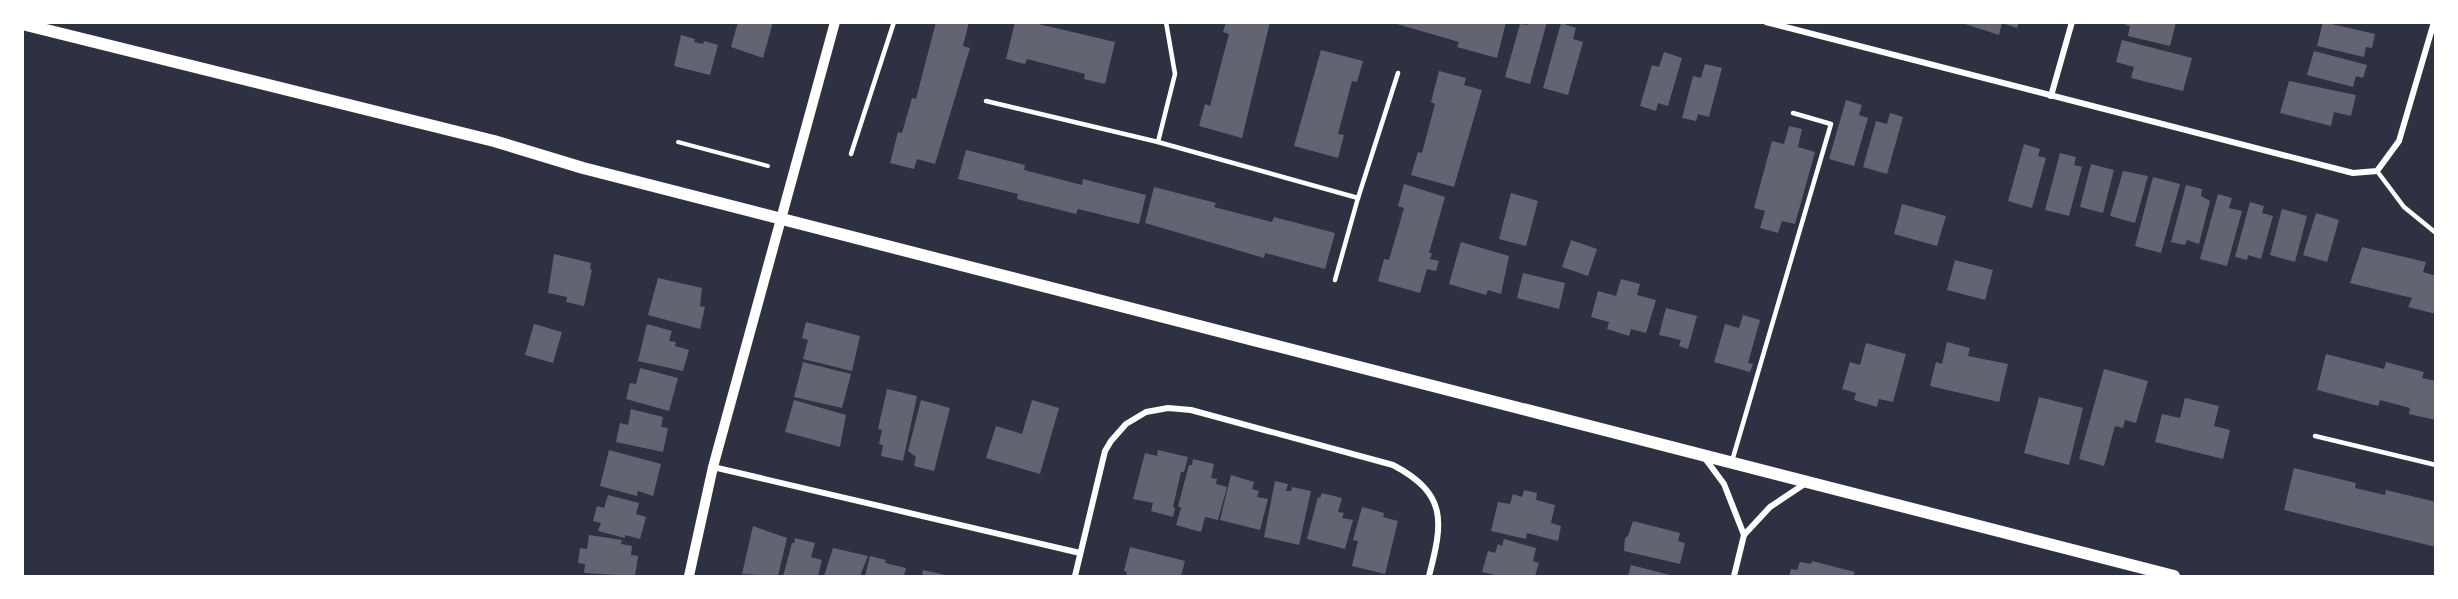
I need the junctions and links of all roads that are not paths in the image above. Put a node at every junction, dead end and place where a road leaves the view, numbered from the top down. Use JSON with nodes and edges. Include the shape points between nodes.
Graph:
{"nodes":[{"id":1,"x":835,"y":22,"type":"edge"},
{"id":2,"x":894,"y":22,"type":"edge"},
{"id":3,"x":1166,"y":22,"type":"edge"},
{"id":4,"x":1766,"y":22,"type":"edge"},
{"id":5,"x":2072,"y":22,"type":"edge"},
{"id":6,"x":2434,"y":22,"type":"edge"},
{"id":7,"x":22,"y":24,"type":"edge"},
{"id":8,"x":1398,"y":73,"type":"dead end"},
{"id":9,"x":2051,"y":96,"type":"junction"},
{"id":10,"x":986,"y":101,"type":"dead end"},
{"id":11,"x":1793,"y":113,"type":"dead end"},
{"id":12,"x":1158,"y":142,"type":"junction"},
{"id":13,"x":851,"y":154,"type":"dead end"},
{"id":14,"x":2377,"y":171,"type":"junction"},
{"id":15,"x":1358,"y":198,"type":"junction"},
{"id":16,"x":782,"y":220,"type":"junction"},
{"id":17,"x":2436,"y":233,"type":"edge"},
{"id":18,"x":1335,"y":280,"type":"dead end"},
{"id":19,"x":2315,"y":436,"type":"dead end"},
{"id":20,"x":1704,"y":457,"type":"junction"},
{"id":21,"x":1731,"y":464,"type":"junction"},
{"id":22,"x":2436,"y":465,"type":"edge"},
{"id":23,"x":713,"y":467,"type":"junction"},
{"id":24,"x":1806,"y":483,"type":"junction"},
{"id":25,"x":1744,"y":535,"type":"junction"},
{"id":26,"x":1080,"y":553,"type":"junction"},
{"id":27,"x":689,"y":576,"type":"edge"},
{"id":28,"x":1075,"y":576,"type":"edge"},
{"id":29,"x":1429,"y":576,"type":"edge"},
{"id":30,"x":1734,"y":576,"type":"edge"},
{"id":31,"x":2174,"y":576,"type":"edge"}],
"edges":[{"from":1,"to":16,"type":"street"},
{"from":2,"to":13,"type":"lane"},
{"from":3,"to":12,"type":"lane","via":[[1175,74]]},
{"from":4,"to":9,"type":"street"},
{"from":5,"to":9,"type":"street"},
{"from":6,"to":14,"type":"street","via":[[2399,141]]},
{"from":7,"to":16,"type":"main road","via":[[494,141]]},
{"from":8,"to":15,"type":"lane"},
{"from":9,"to":14,"type":"street","via":[[2353,173]]},
{"from":10,"to":12,"type":"lane"},
{"from":11,"to":21,"type":"lane","via":[[1830,124]]},
{"from":12,"to":15,"type":"lane"},
{"from":14,"to":17,"type":"lane","via":[[2404,207]]},
{"from":15,"to":18,"type":"lane"},
{"from":16,"to":20,"type":"main road"},
{"from":16,"to":23,"type":"street"},
{"from":19,"to":22,"type":"lane"},
{"from":20,"to":21,"type":"main road"},
{"from":20,"to":25,"type":"street","via":[[1724,484]]},
{"from":21,"to":24,"type":"main road"},
{"from":23,"to":26,"type":"street"},
{"from":23,"to":27,"type":"street"},
{"from":24,"to":25,"type":"street","via":[[1770,507]]},
{"from":24,"to":31,"type":"main road"},
{"from":25,"to":30,"type":"street"},
{"from":26,"to":28,"type":"street"},
{"from":26,"to":29,"type":"street","via":[[1105,451],[1111,441],[1126,424],[1146,412],[1180,408],[1392,465],[1414,477],[1428,491],[1439,516],[1440,530]]}]}
